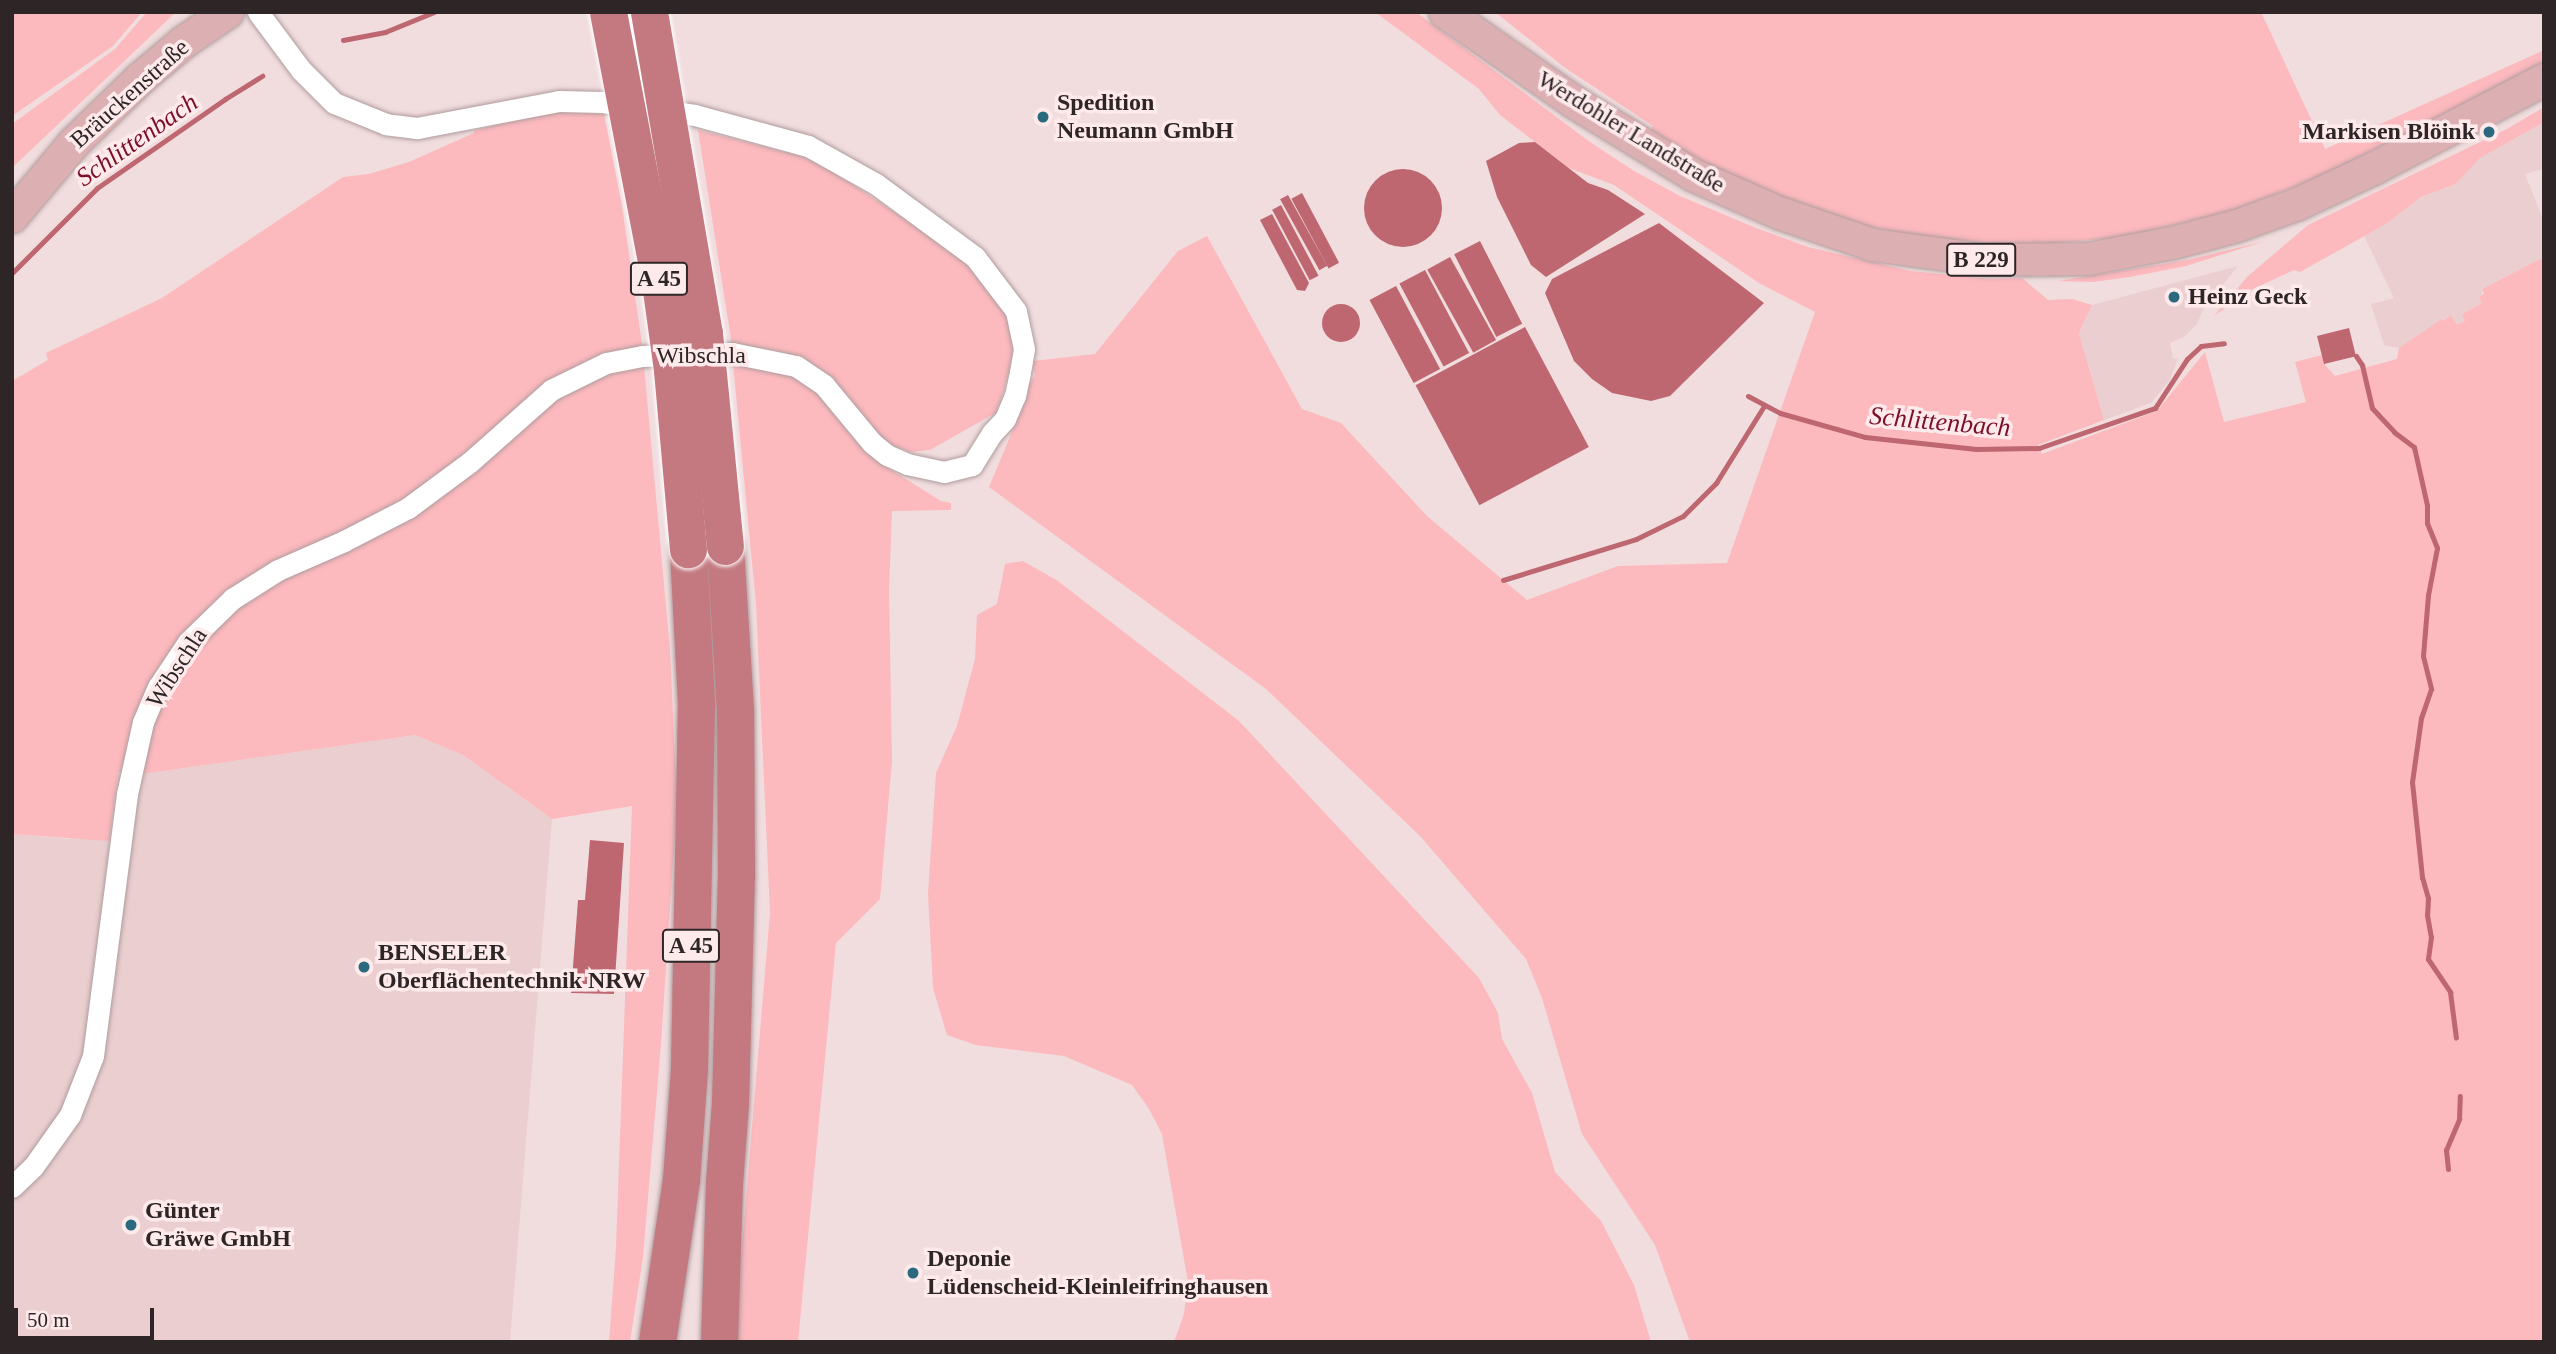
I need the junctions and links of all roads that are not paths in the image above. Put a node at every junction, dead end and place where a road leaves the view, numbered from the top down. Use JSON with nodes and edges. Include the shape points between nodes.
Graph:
{"nodes":[{"id":1,"x":229,"y":12,"type":"edge"},
{"id":2,"x":258,"y":12,"type":"edge"},
{"id":3,"x":608,"y":12,"type":"edge"},
{"id":4,"x":649,"y":12,"type":"edge"},
{"id":5,"x":1445,"y":12,"type":"edge"},
{"id":6,"x":2544,"y":80,"type":"edge"},
{"id":7,"x":12,"y":216,"type":"edge"},
{"id":8,"x":681,"y":1180,"type":"junction"},
{"id":9,"x":724,"y":1182,"type":"junction"},
{"id":10,"x":12,"y":1187,"type":"edge"},
{"id":11,"x":641,"y":1342,"type":"edge"},
{"id":12,"x":657,"y":1342,"type":"edge"},
{"id":13,"x":702,"y":1342,"type":"edge"},
{"id":14,"x":719,"y":1342,"type":"edge"}],
"edges":[{"from":1,"to":7,"type":"main road","name":"Bräuckenstraße","via":[[140,79],[74,143]]},
{"from":2,"to":10,"type":"street","name":"Wibschla","via":[[301,70],[334,103],[386,124],[417,128],[559,102],[603,103],[695,115],[808,146],[885,190],[975,257],[1004,293],[1021,325],[1024,349],[1018,384],[1005,419],[972,465],[943,472],[887,455],[824,386],[796,366],[732,353],[642,356],[606,363],[551,390],[470,463],[408,508],[278,569],[232,599],[188,642],[143,722],[127,794],[93,1056],[70,1115],[33,1167]]},
{"from":3,"to":8,"type":"highway","number":"A 45","bridge":true,"via":[[660,283],[688,549],[696,703],[690,1043]]},
{"from":4,"to":9,"type":"highway","number":"A 45","bridge":true,"via":[[704,333],[725,546],[735,710],[736,875]]},
{"from":5,"to":6,"type":"main road","name":"Werdohler Landstraße","number":"B 229","via":[[1574,102],[1693,175],[1779,214],[1873,245],[1984,260],[2088,259],[2237,226],[2375,168]]},
{"from":8,"to":11,"type":"highway"},
{"from":8,"to":12,"type":"highway","number":"A 45"},
{"from":9,"to":13,"type":"highway","number":"A 45"},
{"from":9,"to":14,"type":"highway"}]}
